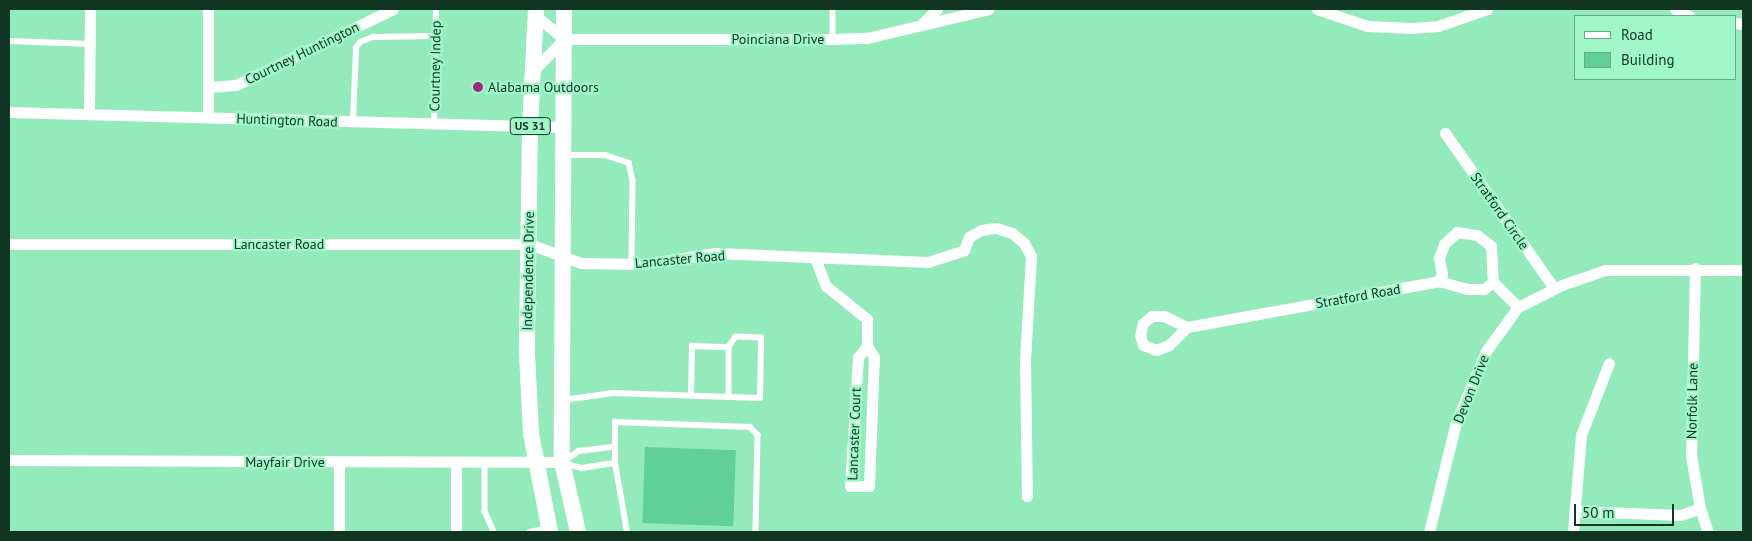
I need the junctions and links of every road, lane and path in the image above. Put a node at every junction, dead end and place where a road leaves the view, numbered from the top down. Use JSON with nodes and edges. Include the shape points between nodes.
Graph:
{"nodes":[{"id":1,"x":90,"y":9,"type":"edge"},
{"id":2,"x":208,"y":9,"type":"edge"},
{"id":3,"x":393,"y":9,"type":"edge"},
{"id":4,"x":436,"y":9,"type":"edge"},
{"id":5,"x":564,"y":9,"type":"edge"},
{"id":6,"x":833,"y":9,"type":"edge"},
{"id":7,"x":937,"y":9,"type":"edge"},
{"id":8,"x":989,"y":9,"type":"edge"},
{"id":9,"x":1317,"y":9,"type":"edge"},
{"id":10,"x":1488,"y":9,"type":"edge"},
{"id":11,"x":1675,"y":9,"type":"edge"},
{"id":12,"x":536,"y":12,"type":"edge"},
{"id":13,"x":1687,"y":15,"type":"edge"},
{"id":14,"x":920,"y":27,"type":"junction"},
{"id":15,"x":435,"y":36,"type":"junction"},
{"id":16,"x":564,"y":39,"type":"junction"},
{"id":17,"x":833,"y":39,"type":"junction"},
{"id":18,"x":9,"y":41,"type":"edge"},
{"id":19,"x":90,"y":44,"type":"junction"},
{"id":20,"x":531,"y":73,"type":"junction"},
{"id":21,"x":208,"y":87,"type":"junction"},
{"id":22,"x":9,"y":112,"type":"edge"},
{"id":23,"x":89,"y":114,"type":"junction"},
{"id":24,"x":208,"y":117,"type":"junction"},
{"id":25,"x":353,"y":122,"type":"junction"},
{"id":26,"x":434,"y":124,"type":"junction"},
{"id":27,"x":530,"y":127,"type":"junction"},
{"id":28,"x":565,"y":128,"type":"junction"},
{"id":29,"x":1445,"y":134,"type":"dead end"},
{"id":30,"x":564,"y":155,"type":"junction"},
{"id":31,"x":9,"y":244,"type":"edge"},
{"id":32,"x":529,"y":244,"type":"junction"},
{"id":33,"x":562,"y":256,"type":"junction"},
{"id":34,"x":815,"y":258,"type":"junction"},
{"id":35,"x":632,"y":264,"type":"junction"},
{"id":36,"x":1695,"y":268,"type":"junction"},
{"id":37,"x":1743,"y":270,"type":"edge"},
{"id":38,"x":1439,"y":281,"type":"junction"},
{"id":39,"x":1493,"y":282,"type":"junction"},
{"id":40,"x":1554,"y":288,"type":"junction"},
{"id":41,"x":1518,"y":307,"type":"junction"},
{"id":42,"x":1188,"y":327,"type":"dead end"},
{"id":43,"x":867,"y":346,"type":"junction"},
{"id":44,"x":729,"y":347,"type":"junction"},
{"id":45,"x":1608,"y":363,"type":"dead end"},
{"id":46,"x":691,"y":396,"type":"junction"},
{"id":47,"x":729,"y":397,"type":"junction"},
{"id":48,"x":562,"y":400,"type":"junction"},
{"id":49,"x":854,"y":411,"type":"junction"},
{"id":50,"x":872,"y":412,"type":"junction"},
{"id":51,"x":614,"y":447,"type":"junction"},
{"id":52,"x":9,"y":460,"type":"edge"},
{"id":53,"x":339,"y":462,"type":"junction"},
{"id":54,"x":562,"y":462,"type":"junction"},
{"id":55,"x":456,"y":463,"type":"junction"},
{"id":56,"x":485,"y":463,"type":"junction"},
{"id":57,"x":536,"y":463,"type":"junction"},
{"id":58,"x":615,"y":463,"type":"junction"},
{"id":59,"x":1027,"y":496,"type":"dead end"},
{"id":60,"x":1700,"y":508,"type":"junction"},
{"id":61,"x":1576,"y":511,"type":"junction"},
{"id":62,"x":550,"y":530,"type":"edge"},
{"id":63,"x":339,"y":532,"type":"edge"},
{"id":64,"x":456,"y":532,"type":"edge"},
{"id":65,"x":494,"y":532,"type":"edge"},
{"id":66,"x":530,"y":532,"type":"edge"},
{"id":67,"x":578,"y":532,"type":"edge"},
{"id":68,"x":627,"y":532,"type":"edge"},
{"id":69,"x":756,"y":532,"type":"edge"},
{"id":70,"x":1429,"y":532,"type":"edge"},
{"id":71,"x":1573,"y":532,"type":"edge"},
{"id":72,"x":1708,"y":532,"type":"edge"}],
"edges":[{"from":1,"to":19,"type":"street"},
{"from":2,"to":21,"type":"street"},
{"from":3,"to":21,"type":"street","name":"Courtney Huntington","via":[[236,85]]},
{"from":4,"to":15,"type":"lane","name":"Courtney Indep"},
{"from":5,"to":16,"type":"main road","number":"US 31"},
{"from":6,"to":17,"type":"lane"},
{"from":7,"to":14,"type":"street"},
{"from":8,"to":14,"type":"street","name":"Poinciana Drive"},
{"from":9,"to":10,"type":"street","via":[[1367,26],[1410,28],[1438,26]]},
{"from":11,"to":13,"type":"street"},
{"from":12,"to":16,"type":"street"},
{"from":12,"to":20,"type":"main road","name":"Independence Drive","number":"US 31"},
{"from":14,"to":17,"type":"street","name":"Poinciana Drive","via":[[867,38]]},
{"from":15,"to":25,"type":"lane","via":[[373,37],[360,42],[356,48]]},
{"from":15,"to":26,"type":"lane","name":"Courtney Indep"},
{"from":16,"to":17,"type":"street","name":"Poinciana Drive"},
{"from":16,"to":20,"type":"street"},
{"from":16,"to":28,"type":"main road","number":"US 31"},
{"from":18,"to":19,"type":"lane"},
{"from":19,"to":23,"type":"street"},
{"from":20,"to":27,"type":"main road","name":"Independence Drive","number":"US 31"},
{"from":21,"to":24,"type":"street"},
{"from":22,"to":23,"type":"street","name":"Huntington Road"},
{"from":23,"to":24,"type":"street","name":"Huntington Road"},
{"from":24,"to":25,"type":"street","name":"Huntington Road"},
{"from":25,"to":26,"type":"street","name":"Huntington Road"},
{"from":26,"to":27,"type":"street","name":"Huntington Road"},
{"from":27,"to":28,"type":"street","name":"Huntington Road"},
{"from":27,"to":32,"type":"main road","name":"Independence Drive","number":"US 31"},
{"from":28,"to":30,"type":"main road","number":"US 31"},
{"from":29,"to":40,"type":"street","name":"Stratford Circle"},
{"from":30,"to":33,"type":"main road","number":"US 31"},
{"from":30,"to":35,"type":"lane","via":[[604,155],[626,160],[631,166]]},
{"from":31,"to":32,"type":"street","name":"Lancaster Road"},
{"from":32,"to":33,"type":"street","name":"Lancaster Road"},
{"from":32,"to":57,"type":"main road","name":"Independence Drive","number":"US 31","via":[[527,354]]},
{"from":33,"to":35,"type":"street","name":"Lancaster Road","via":[[581,263]]},
{"from":33,"to":48,"type":"main road","number":"US 31"},
{"from":34,"to":35,"type":"street","name":"Lancaster Road","via":[[714,253]]},
{"from":34,"to":43,"type":"street","name":"Lancaster Court","via":[[826,286],[867,319]]},
{"from":34,"to":59,"type":"street","name":"Lancaster Road","via":[[928,262],[964,250],[969,237],[981,230],[996,228],[1012,233],[1024,243],[1031,256],[1025,359]]},
{"from":36,"to":37,"type":"street","name":"Devon Drive"},
{"from":36,"to":40,"type":"street","name":"Devon Drive","via":[[1605,270]]},
{"from":36,"to":60,"type":"street","name":"Norfolk Lane","via":[[1691,455]]},
{"from":38,"to":39,"type":"street","name":"Stratford Road","via":[[1468,289],[1484,289]]},
{"from":38,"to":39,"type":"street","name":"Stratford Circle","via":[[1442,274],[1439,258],[1444,244],[1457,232],[1477,235],[1491,246]]},
{"from":38,"to":42,"type":"street","name":"Stratford Road"},
{"from":39,"to":41,"type":"street"},
{"from":40,"to":41,"type":"street","name":"Devon Drive"},
{"from":41,"to":70,"type":"street","name":"Devon Drive","via":[[1486,351],[1456,422]]},
{"from":43,"to":49,"type":"street","name":"Lancaster Court","via":[[858,357]]},
{"from":43,"to":50,"type":"street","name":"Lancaster Court","via":[[874,357]]},
{"from":44,"to":46,"type":"lane","via":[[692,346]]},
{"from":44,"to":47,"type":"lane"},
{"from":44,"to":47,"type":"lane","via":[[736,338],[761,338],[760,398]]},
{"from":45,"to":61,"type":"street","via":[[1581,434]]},
{"from":46,"to":47,"type":"lane"},
{"from":46,"to":48,"type":"lane","via":[[613,393]]},
{"from":48,"to":54,"type":"main road","number":"US 31"},
{"from":49,"to":50,"type":"street"},
{"from":49,"to":50,"type":"street","name":"Lancaster Court","via":[[850,486],[869,486]]},
{"from":51,"to":54,"type":"lane","via":[[579,451]]},
{"from":51,"to":58,"type":"lane"},
{"from":51,"to":69,"type":"lane","via":[[615,422],[750,427],[758,435]]},
{"from":52,"to":53,"type":"street","name":"Mayfair Drive"},
{"from":53,"to":55,"type":"street","name":"Mayfair Drive"},
{"from":53,"to":63,"type":"street"},
{"from":54,"to":57,"type":"street","name":"Mayfair Drive"},
{"from":54,"to":58,"type":"lane","via":[[582,468]]},
{"from":54,"to":67,"type":"main road","number":"US 31"},
{"from":55,"to":56,"type":"street","name":"Mayfair Drive"},
{"from":55,"to":64,"type":"street"},
{"from":56,"to":57,"type":"street","name":"Mayfair Drive"},
{"from":56,"to":65,"type":"lane","via":[[485,511]]},
{"from":57,"to":62,"type":"main road","name":"Independence Drive","number":"US 31"},
{"from":58,"to":68,"type":"lane"},
{"from":60,"to":61,"type":"street","via":[[1681,515]]},
{"from":60,"to":72,"type":"street","name":"Norfolk Lane"},
{"from":61,"to":71,"type":"street"},
{"from":62,"to":66,"type":"lane"}]}
